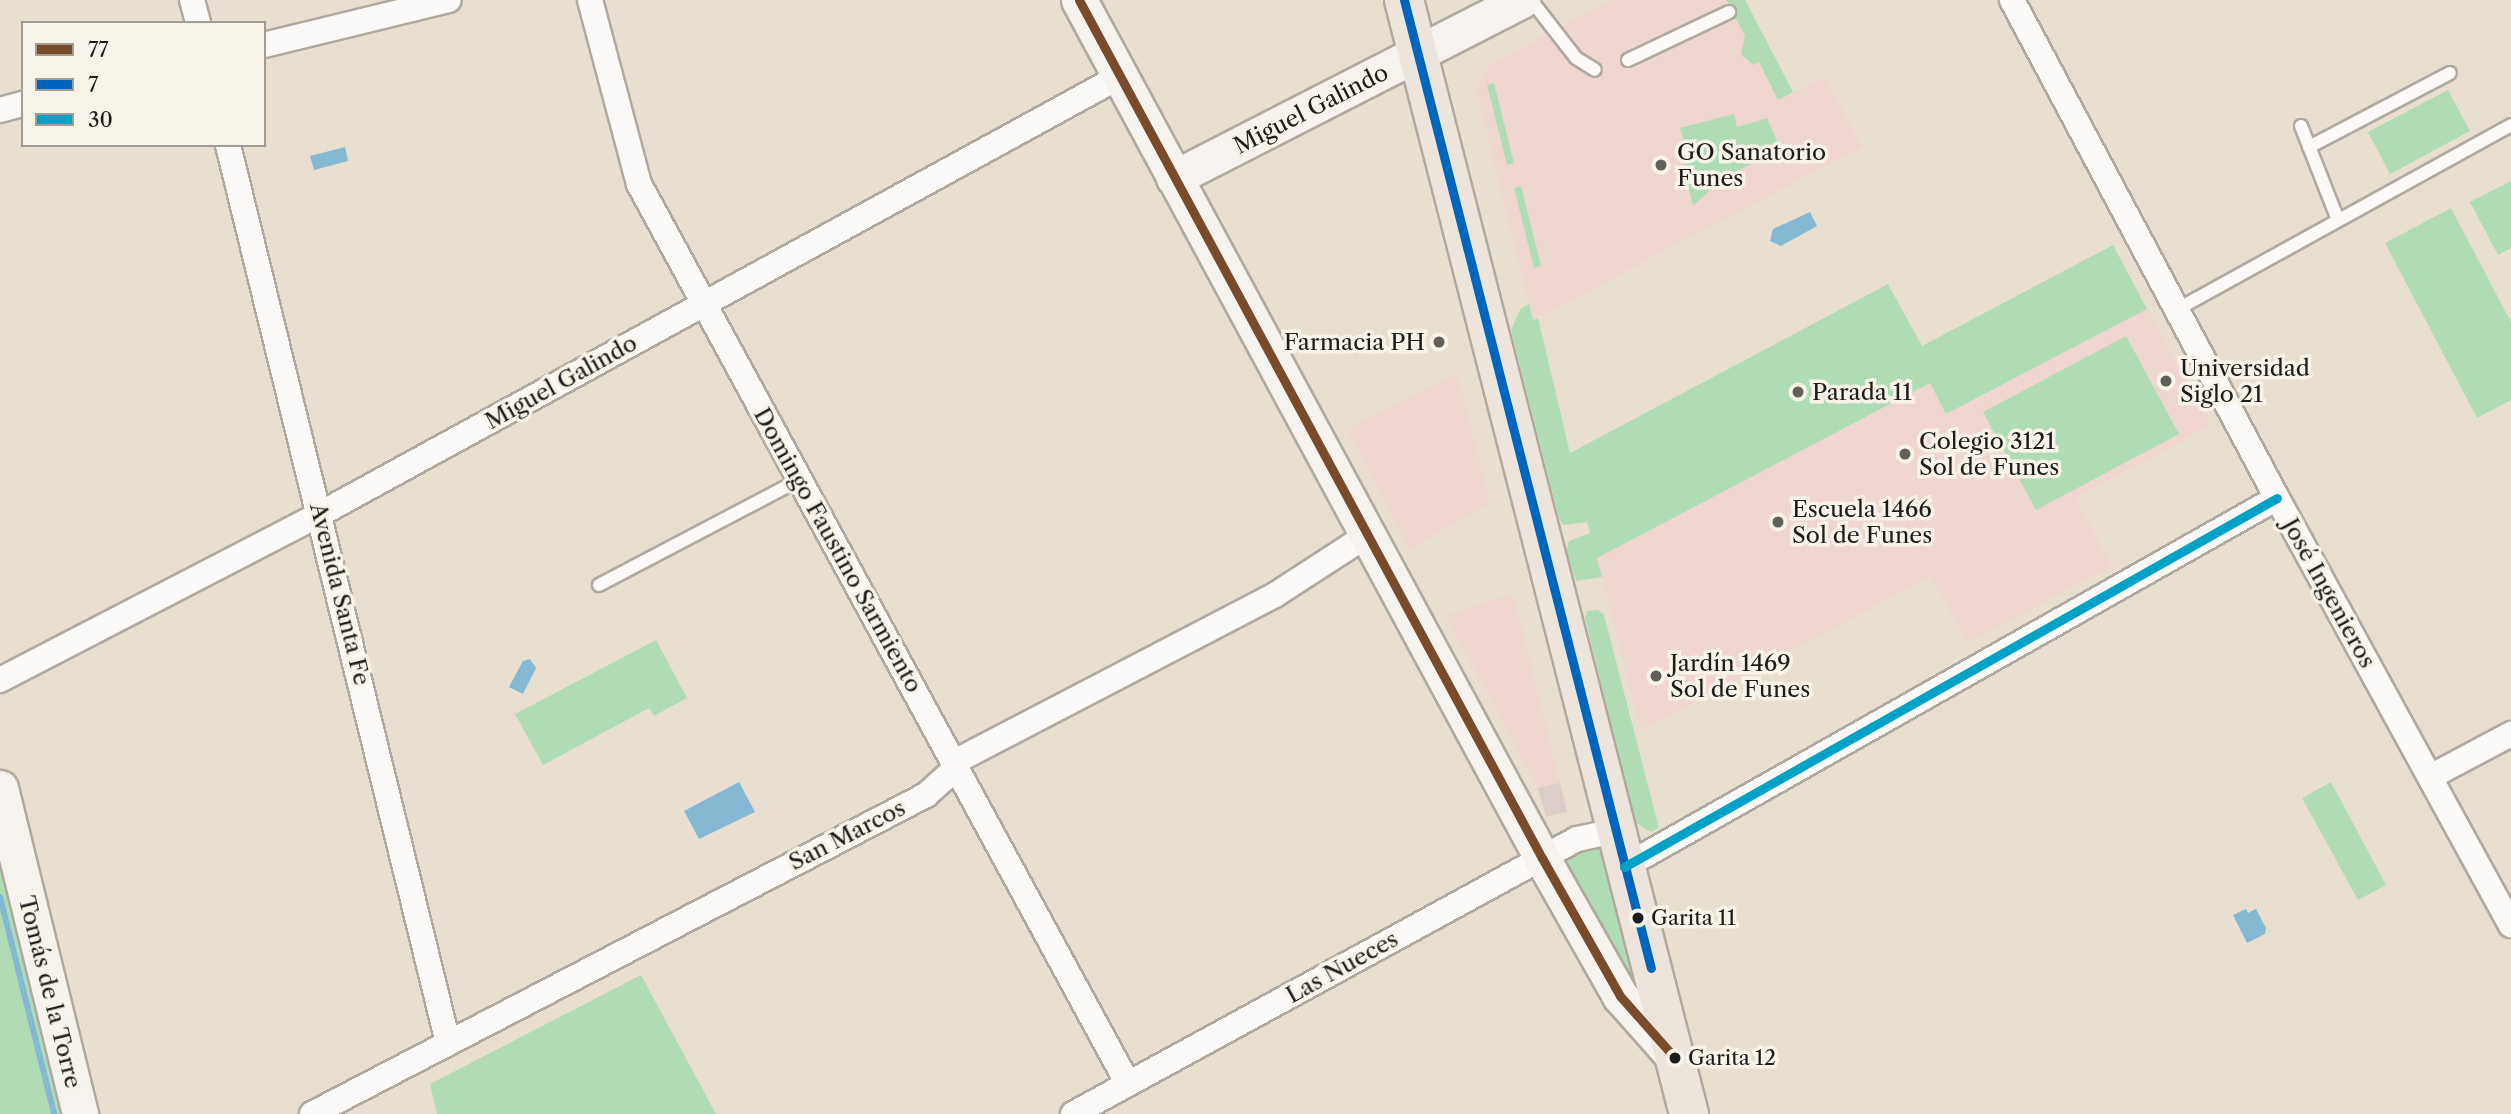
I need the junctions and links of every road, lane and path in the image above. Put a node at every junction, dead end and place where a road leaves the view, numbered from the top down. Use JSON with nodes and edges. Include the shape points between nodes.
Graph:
{"nodes":[{"id":1,"x":192,"y":0,"type":"edge"},
{"id":2,"x":449,"y":0,"type":"edge"},
{"id":3,"x":590,"y":0,"type":"edge"},
{"id":4,"x":1079,"y":0,"type":"edge"},
{"id":5,"x":1404,"y":0,"type":"edge"},
{"id":6,"x":1522,"y":0,"type":"edge"},
{"id":7,"x":1531,"y":0,"type":"edge"},
{"id":8,"x":2012,"y":0,"type":"edge"},
{"id":9,"x":1729,"y":12,"type":"dead end"},
{"id":10,"x":197,"y":21,"type":"edge"},
{"id":11,"x":266,"y":45,"type":"edge"},
{"id":12,"x":1418,"y":54,"type":"junction"},
{"id":13,"x":1628,"y":60,"type":"dead end"},
{"id":14,"x":1595,"y":70,"type":"dead end"},
{"id":15,"x":2450,"y":73,"type":"dead end"},
{"id":16,"x":1119,"y":77,"type":"junction"},
{"id":17,"x":21,"y":105,"type":"edge"},
{"id":18,"x":0,"y":110,"type":"edge"},
{"id":19,"x":2511,"y":125,"type":"edge"},
{"id":20,"x":2301,"y":126,"type":"dead end"},
{"id":21,"x":228,"y":147,"type":"edge"},
{"id":22,"x":2309,"y":147,"type":"junction"},
{"id":23,"x":1174,"y":178,"type":"junction"},
{"id":24,"x":2338,"y":220,"type":"junction"},
{"id":25,"x":704,"y":304,"type":"junction"},
{"id":26,"x":2176,"y":310,"type":"junction"},
{"id":27,"x":799,"y":480,"type":"junction"},
{"id":28,"x":2277,"y":498,"type":"junction"},
{"id":29,"x":320,"y":513,"type":"junction"},
{"id":30,"x":1366,"y":536,"type":"junction"},
{"id":31,"x":598,"y":585,"type":"dead end"},
{"id":32,"x":0,"y":680,"type":"edge"},
{"id":33,"x":2511,"y":734,"type":"edge"},
{"id":34,"x":956,"y":768,"type":"junction"},
{"id":35,"x":2430,"y":777,"type":"junction"},
{"id":36,"x":0,"y":788,"type":"edge"},
{"id":37,"x":1619,"y":849,"type":"junction"},
{"id":38,"x":1542,"y":858,"type":"junction"},
{"id":39,"x":2511,"y":925,"type":"edge"},
{"id":40,"x":448,"y":1043,"type":"junction"},
{"id":41,"x":1675,"y":1058,"type":"junction"},
{"id":42,"x":1128,"y":1084,"type":"junction"},
{"id":43,"x":80,"y":1114,"type":"edge"},
{"id":44,"x":312,"y":1114,"type":"edge"},
{"id":45,"x":1073,"y":1114,"type":"edge"},
{"id":46,"x":1689,"y":1114,"type":"edge"}],
"edges":[{"from":1,"to":10,"type":"street"},
{"from":2,"to":11,"type":"street"},
{"from":3,"to":25,"type":"street","name":"Domingo Faustino Sarmiento","via":[[639,184]]},
{"from":4,"to":16,"type":"street"},
{"from":5,"to":12,"type":"main road"},
{"from":6,"to":12,"type":"street","name":"Miguel Galindo"},
{"from":7,"to":14,"type":"lane","via":[[1576,58]]},
{"from":8,"to":26,"type":"street","name":"José Ingenieros"},
{"from":9,"to":13,"type":"lane"},
{"from":12,"to":23,"type":"street","name":"Miguel Galindo"},
{"from":12,"to":37,"type":"main road"},
{"from":15,"to":22,"type":"lane"},
{"from":16,"to":23,"type":"street"},
{"from":16,"to":25,"type":"street","name":"Miguel Galindo"},
{"from":17,"to":18,"type":"street"},
{"from":19,"to":24,"type":"lane"},
{"from":20,"to":22,"type":"lane"},
{"from":21,"to":29,"type":"street","name":"Avenida Santa Fe"},
{"from":22,"to":24,"type":"lane"},
{"from":23,"to":30,"type":"street"},
{"from":24,"to":26,"type":"lane"},
{"from":25,"to":27,"type":"street","name":"Domingo Faustino Sarmiento"},
{"from":25,"to":29,"type":"street","name":"Miguel Galindo"},
{"from":26,"to":28,"type":"street","name":"José Ingenieros"},
{"from":27,"to":31,"type":"lane"},
{"from":27,"to":34,"type":"street","name":"Domingo Faustino Sarmiento"},
{"from":28,"to":35,"type":"street","name":"José Ingenieros"},
{"from":28,"to":37,"type":"street","name":"Las Nueces"},
{"from":29,"to":32,"type":"street","name":"Miguel Galindo"},
{"from":29,"to":40,"type":"street","name":"Avenida Santa Fe"},
{"from":30,"to":34,"type":"street","name":"San Marcos","via":[[1275,595],[958,760]]},
{"from":30,"to":38,"type":"street"},
{"from":33,"to":35,"type":"street"},
{"from":34,"to":40,"type":"street","name":"San Marcos","via":[[926,795]]},
{"from":34,"to":42,"type":"street","name":"Domingo Faustino Sarmiento"},
{"from":35,"to":39,"type":"street","name":"José Ingenieros"},
{"from":36,"to":43,"type":"street","name":"Tomás de la Torre"},
{"from":37,"to":38,"type":"street","name":"Las Nueces","via":[[1577,839]]},
{"from":37,"to":41,"type":"main road"},
{"from":38,"to":41,"type":"street","via":[[1620,996]]},
{"from":38,"to":42,"type":"street","name":"Las Nueces"},
{"from":40,"to":44,"type":"street","name":"San Marcos"},
{"from":41,"to":46,"type":"main road"},
{"from":42,"to":45,"type":"street","name":"Las Nueces"}]}
